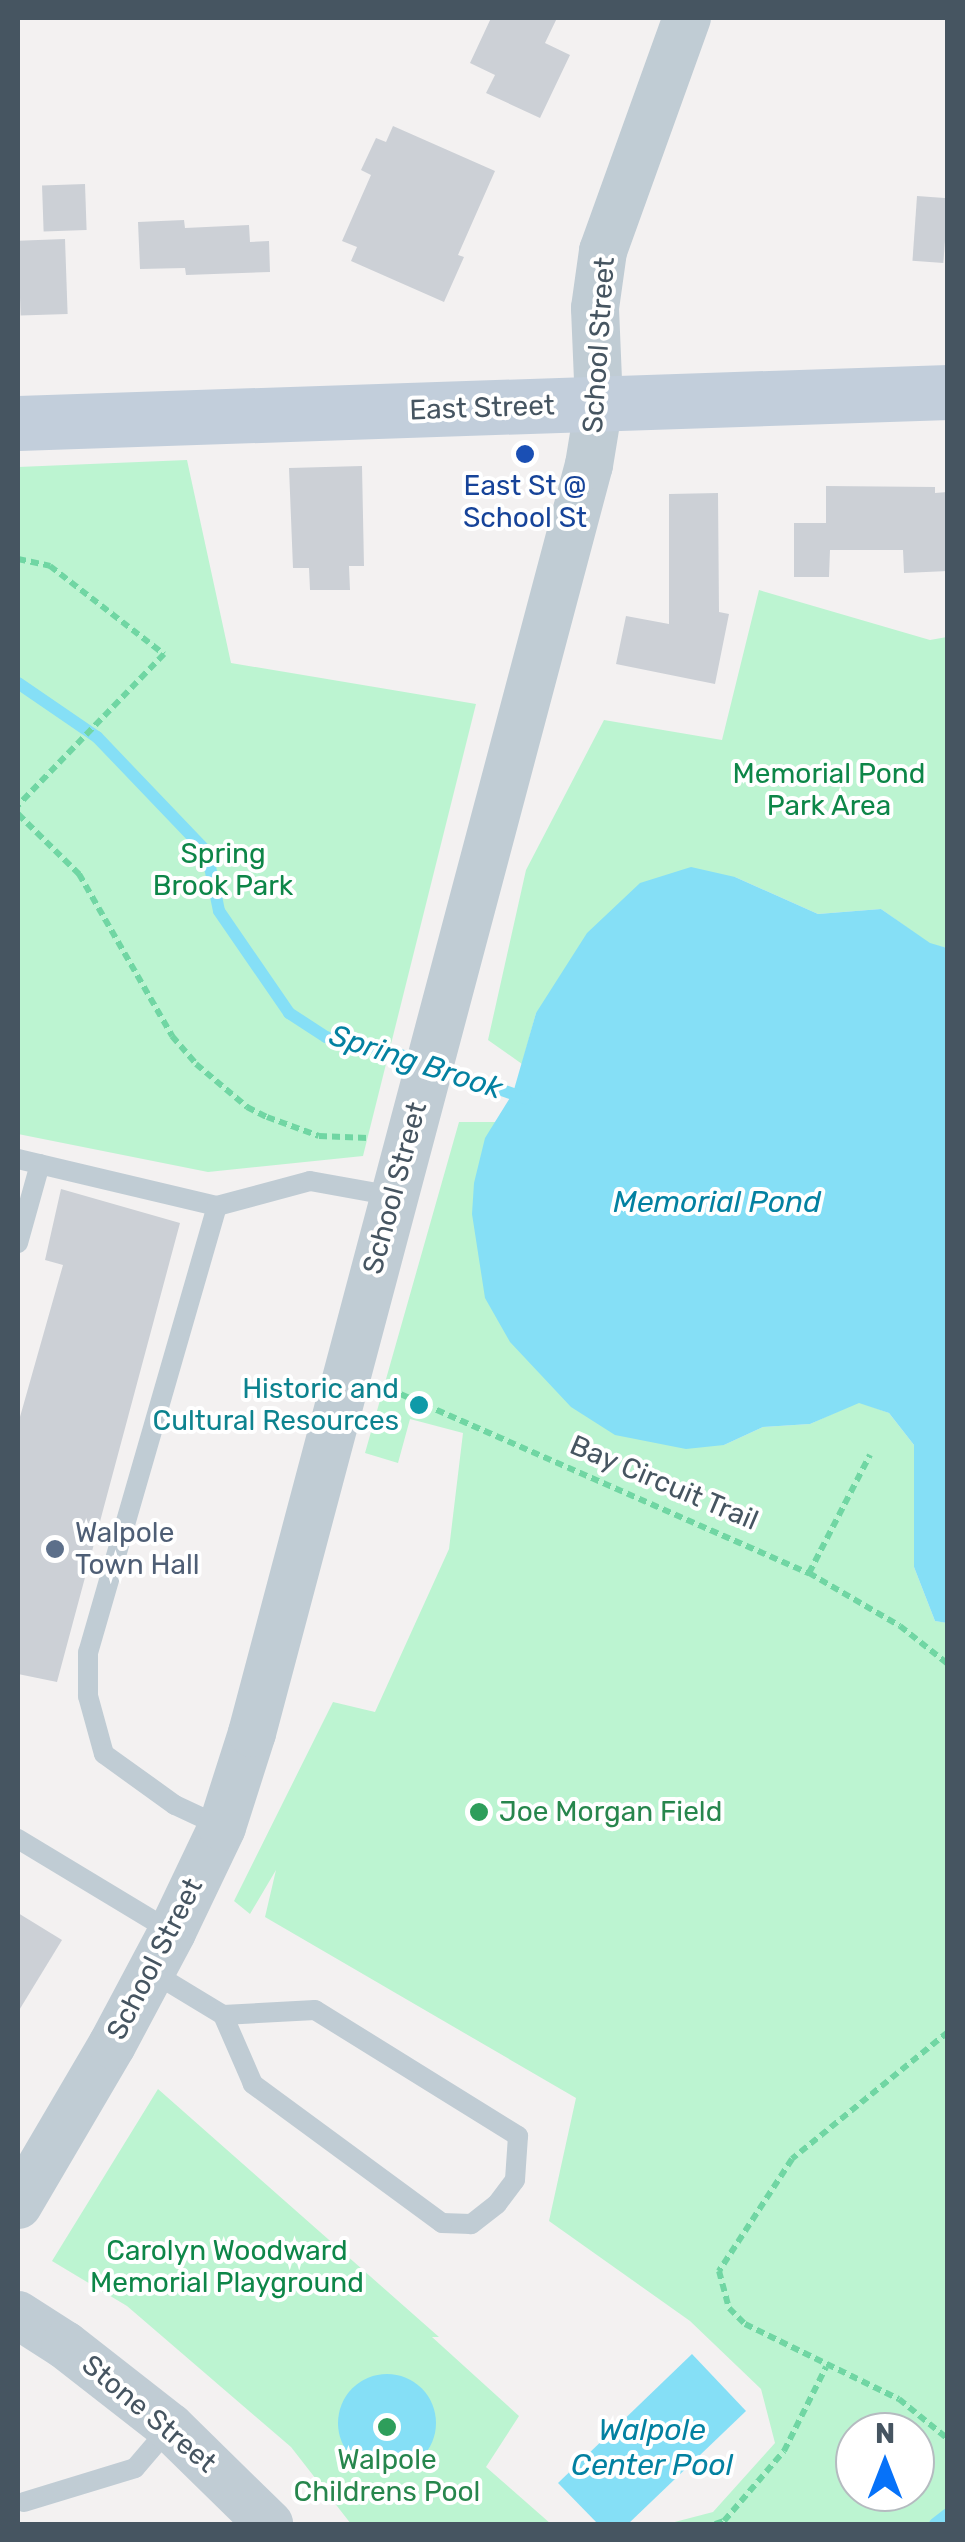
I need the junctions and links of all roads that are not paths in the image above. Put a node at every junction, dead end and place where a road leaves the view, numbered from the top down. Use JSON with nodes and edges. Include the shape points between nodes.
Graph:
{"nodes":[{"id":1,"x":687,"y":18,"type":"edge"},
{"id":2,"x":948,"y":392,"type":"edge"},
{"id":3,"x":599,"y":404,"type":"junction"},
{"id":4,"x":18,"y":423,"type":"edge"},
{"id":5,"x":18,"y":1158,"type":"edge"},
{"id":6,"x":40,"y":1164,"type":"junction"},
{"id":7,"x":393,"y":1196,"type":"junction"},
{"id":8,"x":217,"y":1206,"type":"junction"},
{"id":9,"x":18,"y":1243,"type":"edge"},
{"id":10,"x":222,"y":1826,"type":"junction"},
{"id":11,"x":18,"y":1839,"type":"edge"},
{"id":12,"x":162,"y":1952,"type":"junction"},
{"id":13,"x":223,"y":2016,"type":"junction"},
{"id":14,"x":18,"y":2206,"type":"edge"},
{"id":15,"x":18,"y":2315,"type":"edge"},
{"id":16,"x":170,"y":2427,"type":"junction"},
{"id":17,"x":24,"y":2502,"type":"dead end"},
{"id":18,"x":269,"y":2524,"type":"edge"}],
"edges":[{"from":1,"to":3,"type":"street","name":"School Street","via":[[603,251],[595,308]]},
{"from":2,"to":3,"type":"main road","name":"East Street"},
{"from":3,"to":4,"type":"main road","name":"East Street"},
{"from":3,"to":7,"type":"street","name":"School Street","via":[[589,465],[434,1036],[393,1132]]},
{"from":5,"to":6,"type":"lane"},
{"from":6,"to":8,"type":"lane"},
{"from":6,"to":9,"type":"lane"},
{"from":7,"to":8,"type":"lane","via":[[310,1181]]},
{"from":7,"to":10,"type":"street","name":"School Street"},
{"from":8,"to":10,"type":"lane","via":[[88,1652],[88,1696],[104,1754],[175,1805]]},
{"from":10,"to":12,"type":"street","name":"School Street"},
{"from":11,"to":12,"type":"lane"},
{"from":12,"to":13,"type":"lane"},
{"from":12,"to":14,"type":"street","name":"School Street"},
{"from":13,"to":13,"type":"lane","via":[[253,2084],[442,2223],[470,2224],[516,2180],[518,2136],[316,2010]]},
{"from":15,"to":16,"type":"street","name":"Stone Street"},
{"from":16,"to":17,"type":"lane","via":[[135,2468]]},
{"from":16,"to":18,"type":"street","name":"Stone Street"}]}
